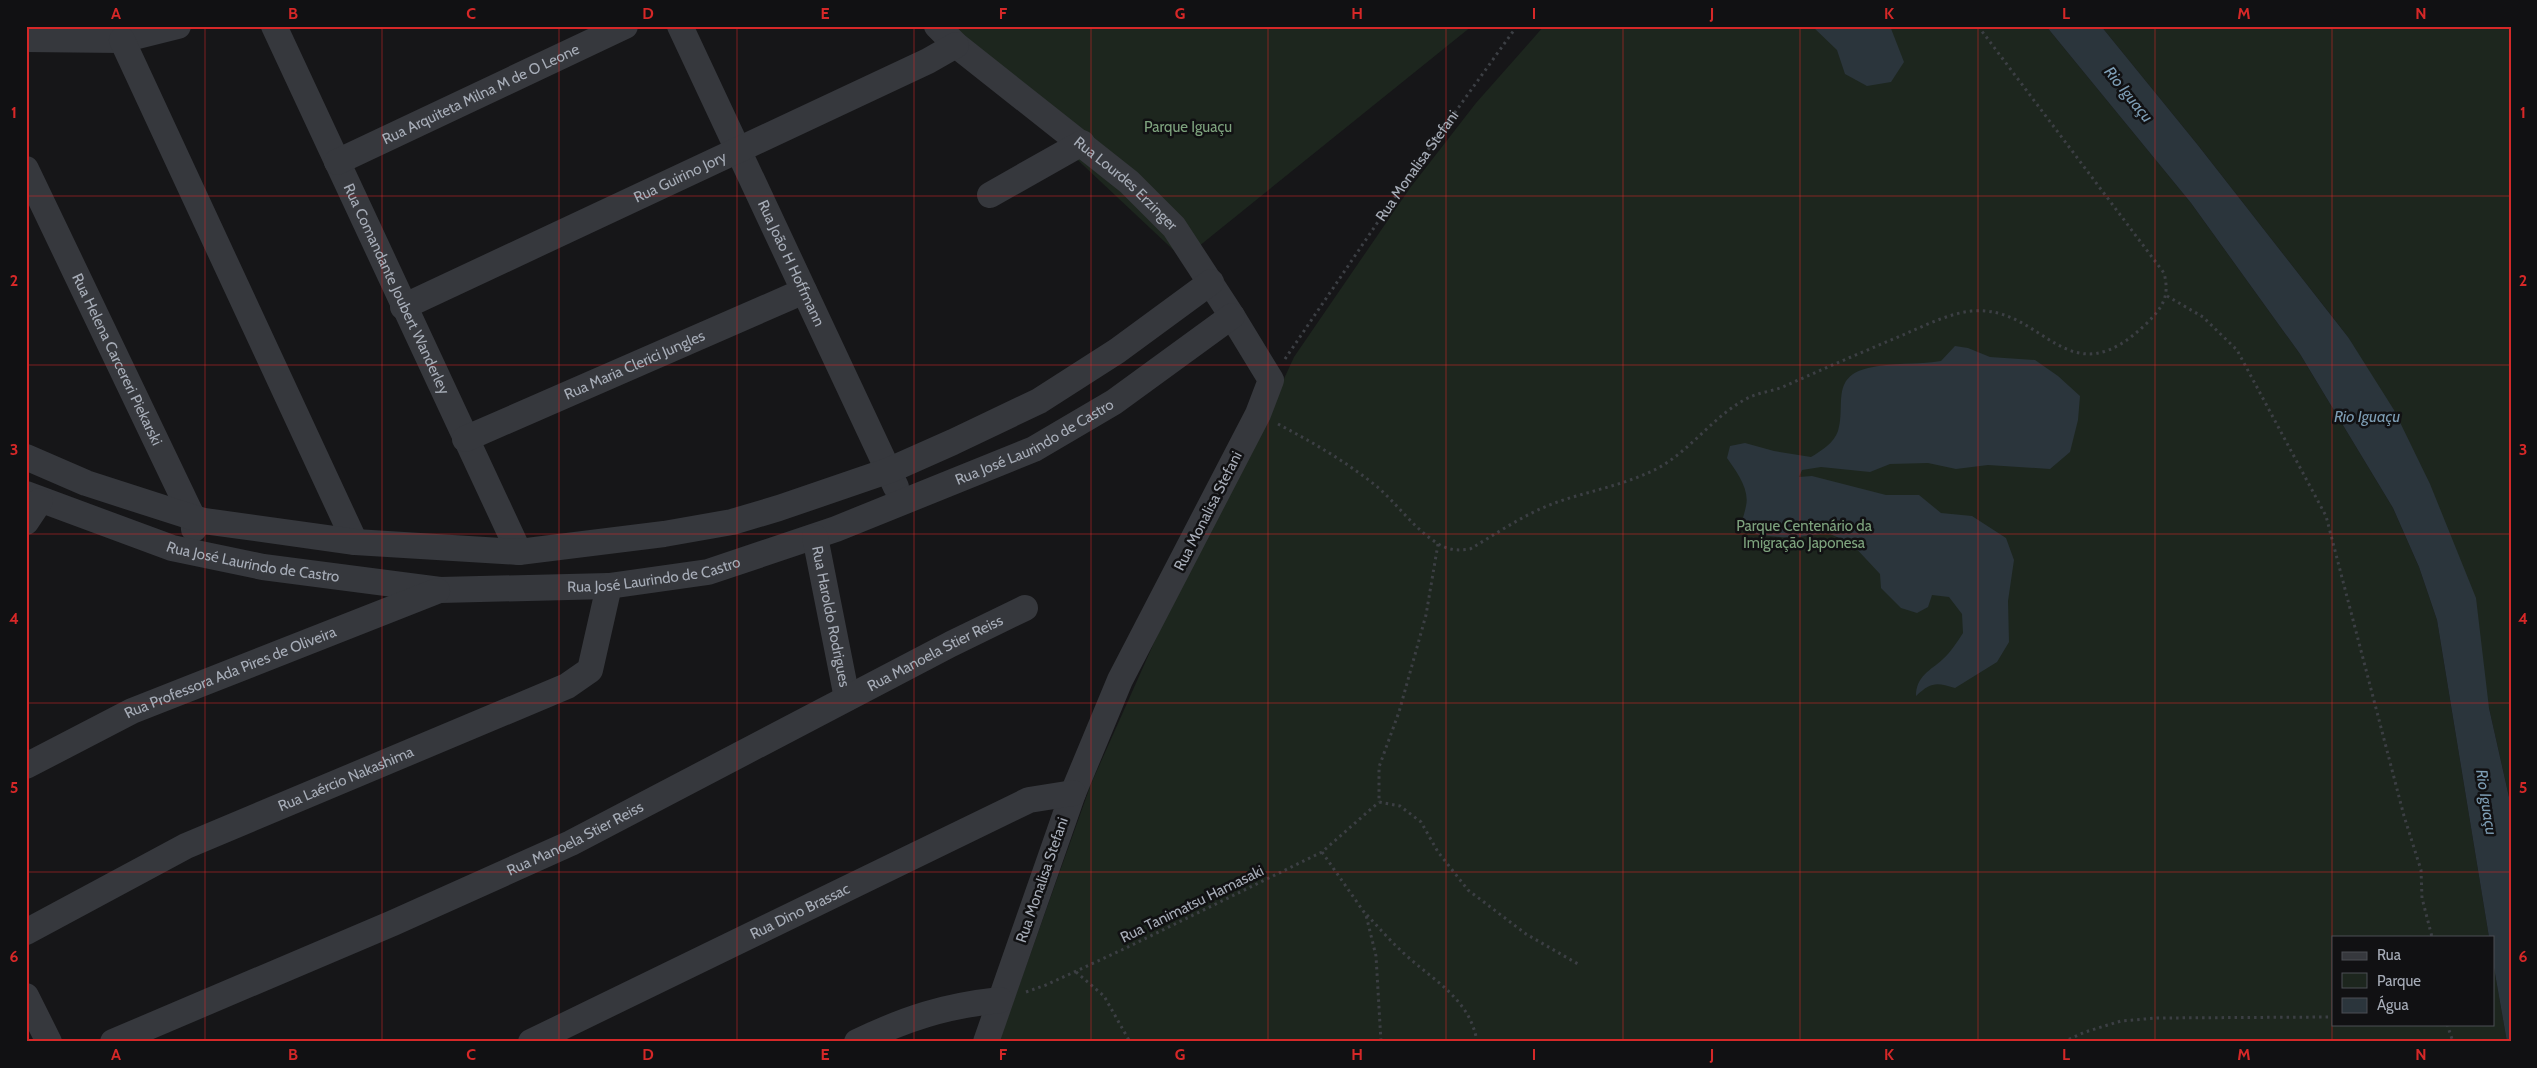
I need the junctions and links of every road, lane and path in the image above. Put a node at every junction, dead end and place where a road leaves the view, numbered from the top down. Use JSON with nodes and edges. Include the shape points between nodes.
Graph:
{"nodes":[{"id":1,"x":178,"y":26,"type":"edge"},
{"id":2,"x":274,"y":26,"type":"edge"},
{"id":3,"x":625,"y":26,"type":"edge"},
{"id":4,"x":680,"y":26,"type":"edge"},
{"id":5,"x":937,"y":26,"type":"edge"},
{"id":6,"x":1518,"y":26,"type":"edge"},
{"id":7,"x":1978,"y":26,"type":"edge"},
{"id":8,"x":26,"y":39,"type":"edge"},
{"id":9,"x":122,"y":40,"type":"junction"},
{"id":10,"x":956,"y":45,"type":"junction"},
{"id":11,"x":1082,"y":143,"type":"junction"},
{"id":12,"x":737,"y":149,"type":"junction"},
{"id":13,"x":337,"y":162,"type":"junction"},
{"id":14,"x":26,"y":170,"type":"edge"},
{"id":15,"x":990,"y":194,"type":"dead end"},
{"id":16,"x":1211,"y":282,"type":"junction"},
{"id":17,"x":804,"y":291,"type":"junction"},
{"id":18,"x":2167,"y":296,"type":"junction"},
{"id":19,"x":404,"y":306,"type":"junction"},
{"id":20,"x":1232,"y":316,"type":"junction"},
{"id":21,"x":1270,"y":380,"type":"junction"},
{"id":22,"x":1258,"y":414,"type":"junction"},
{"id":23,"x":465,"y":439,"type":"junction"},
{"id":24,"x":26,"y":458,"type":"edge"},
{"id":25,"x":890,"y":470,"type":"junction"},
{"id":26,"x":902,"y":502,"type":"junction"},
{"id":27,"x":31,"y":506,"type":"edge"},
{"id":28,"x":193,"y":518,"type":"junction"},
{"id":29,"x":815,"y":536,"type":"junction"},
{"id":30,"x":355,"y":542,"type":"junction"},
{"id":31,"x":1438,"y":544,"type":"junction"},
{"id":32,"x":196,"y":552,"type":"junction"},
{"id":33,"x":519,"y":552,"type":"junction"},
{"id":34,"x":609,"y":586,"type":"junction"},
{"id":35,"x":440,"y":590,"type":"junction"},
{"id":36,"x":1025,"y":608,"type":"dead end"},
{"id":37,"x":848,"y":698,"type":"junction"},
{"id":38,"x":26,"y":766,"type":"edge"},
{"id":39,"x":1073,"y":793,"type":"junction"},
{"id":40,"x":1379,"y":802,"type":"junction"},
{"id":41,"x":1322,"y":852,"type":"junction"},
{"id":42,"x":1366,"y":915,"type":"junction"},
{"id":43,"x":26,"y":932,"type":"edge"},
{"id":44,"x":2432,"y":936,"type":"edge"},
{"id":45,"x":1578,"y":964,"type":"dead end"},
{"id":46,"x":1076,"y":972,"type":"junction"},
{"id":47,"x":26,"y":996,"type":"edge"},
{"id":48,"x":1000,"y":1000,"type":"junction"},
{"id":49,"x":2332,"y":1016,"type":"edge"},
{"id":50,"x":2448,"y":1026,"type":"edge"},
{"id":51,"x":49,"y":1042,"type":"edge"},
{"id":52,"x":113,"y":1042,"type":"edge"},
{"id":53,"x":531,"y":1042,"type":"edge"},
{"id":54,"x":858,"y":1042,"type":"edge"},
{"id":55,"x":986,"y":1042,"type":"edge"},
{"id":56,"x":1130,"y":1042,"type":"edge"},
{"id":57,"x":1381,"y":1042,"type":"edge"},
{"id":58,"x":1477,"y":1042,"type":"edge"},
{"id":59,"x":2063,"y":1042,"type":"edge"},
{"id":60,"x":2454,"y":1042,"type":"edge"}],
"edges":[{"from":1,"to":9,"type":"street"},
{"from":2,"to":13,"type":"street","name":"Rua Comandante Joubert Wanderley"},
{"from":3,"to":13,"type":"street","name":"Rua Arquiteta Milna M de O Leone"},
{"from":4,"to":12,"type":"street","name":"Rua João H Hoffmann"},
{"from":5,"to":10,"type":"street","name":"Rua Lourdes Erzinger"},
{"from":6,"to":21,"type":"path","name":"Rua Monalisa Stefani","via":[[1405,182]]},
{"from":7,"to":18,"type":"path","via":[[2152,254],[2164,273]]},
{"from":8,"to":9,"type":"street"},
{"from":9,"to":30,"type":"street"},
{"from":10,"to":11,"type":"street","name":"Rua Lourdes Erzinger"},
{"from":10,"to":12,"type":"street","name":"Rua Guirino Jory"},
{"from":11,"to":15,"type":"street"},
{"from":11,"to":16,"type":"street","name":"Rua Lourdes Erzinger","via":[[1129,182],[1174,227]]},
{"from":12,"to":17,"type":"street","name":"Rua João H Hoffmann"},
{"from":12,"to":19,"type":"street","name":"Rua Guirino Jory"},
{"from":13,"to":19,"type":"street","name":"Rua Comandante Joubert Wanderley"},
{"from":14,"to":28,"type":"street","name":"Rua Helena Carcereri Piekarski"},
{"from":16,"to":20,"type":"street","name":"Rua Lourdes Erzinger"},
{"from":16,"to":25,"type":"street","name":"Rua José Laurindo de Castro","via":[[1117,351],[1039,401]]},
{"from":17,"to":23,"type":"street","name":"Rua Maria Clerici Jungles"},
{"from":17,"to":25,"type":"street","name":"Rua João H Hoffmann"},
{"from":18,"to":31,"type":"path","via":[[2160,310],[2132,337],[2102,352],[2087,355],[2062,348],[2018,321],[1992,312],[1970,311],[1937,321],[1782,387],[1750,397],[1662,465],[1639,477],[1550,505],[1470,549],[1456,551]]},
{"from":18,"to":44,"type":"path","via":[[2203,317],[2237,350],[2326,516],[2421,870],[2422,898]]},
{"from":19,"to":23,"type":"street","name":"Rua Comandante Joubert Wanderley"},
{"from":20,"to":21,"type":"street","name":"Rua Lourdes Erzinger"},
{"from":20,"to":26,"type":"street","name":"Rua José Laurindo de Castro","via":[[1114,402],[1034,449]]},
{"from":21,"to":22,"type":"street","name":"Rua Monalisa Stefani"},
{"from":22,"to":31,"type":"path","via":[[1326,450],[1376,486]]},
{"from":22,"to":39,"type":"street","name":"Rua Monalisa Stefani","via":[[1120,680]]},
{"from":23,"to":33,"type":"street","name":"Rua Comandante Joubert Wanderley"},
{"from":24,"to":28,"type":"street","name":"Rua José Laurindo de Castro","via":[[86,483]]},
{"from":25,"to":26,"type":"street","name":"Rua João H Hoffmann"},
{"from":25,"to":33,"type":"street","name":"Rua José Laurindo de Castro","via":[[732,522],[626,540]]},
{"from":26,"to":29,"type":"street","name":"Rua José Laurindo de Castro"},
{"from":27,"to":32,"type":"street","name":"Rua José Laurindo de Castro","via":[[172,548]]},
{"from":28,"to":30,"type":"street","name":"Rua José Laurindo de Castro","via":[[270,532]]},
{"from":28,"to":32,"type":"street","name":"Rua Helena Carcereri Piekarski"},
{"from":29,"to":34,"type":"street","name":"Rua José Laurindo de Castro","via":[[708,572]]},
{"from":29,"to":37,"type":"street","name":"Rua Haroldo Rodrigues"},
{"from":30,"to":33,"type":"street","name":"Rua José Laurindo de Castro"},
{"from":31,"to":40,"type":"path","via":[[1426,615],[1399,712],[1379,767]]},
{"from":32,"to":35,"type":"street","name":"Rua José Laurindo de Castro","via":[[263,567]]},
{"from":34,"to":35,"type":"street","name":"Rua José Laurindo de Castro"},
{"from":34,"to":43,"type":"street","name":"Rua Laércio Nakashima","via":[[590,670],[567,686],[186,846]]},
{"from":35,"to":38,"type":"street","name":"Rua Professora Ada Pires de Oliveira","via":[[132,711]]},
{"from":36,"to":37,"type":"street","name":"Rua Manoela Stier Reiss"},
{"from":37,"to":52,"type":"street","name":"Rua Manoela Stier Reiss","via":[[571,843]]},
{"from":39,"to":48,"type":"street","name":"Rua Monalisa Stefani"},
{"from":39,"to":53,"type":"street","name":"Rua Dino Brassac","via":[[1030,800]]},
{"from":40,"to":41,"type":"path","name":"Rua Tanimatsu Hamasaki"},
{"from":40,"to":45,"type":"path","via":[[1400,806],[1422,822],[1438,852],[1468,890],[1526,934]]},
{"from":41,"to":42,"type":"path"},
{"from":41,"to":46,"type":"path","name":"Rua Tanimatsu Hamasaki"},
{"from":42,"to":57,"type":"path","via":[[1376,956]]},
{"from":42,"to":58,"type":"path","via":[[1407,956],[1460,1001],[1475,1029]]},
{"from":46,"to":48,"type":"path","name":"Rua Tanimatsu Hamasaki"},
{"from":46,"to":56,"type":"path","via":[[1104,996]]},
{"from":47,"to":51,"type":"street"},
{"from":48,"to":54,"type":"street","via":[[959,1004],[898,1022]]},
{"from":48,"to":55,"type":"street","name":"Rua Monalisa Stefani"},
{"from":49,"to":59,"type":"path","via":[[2121,1021]]},
{"from":50,"to":60,"type":"path"}]}
